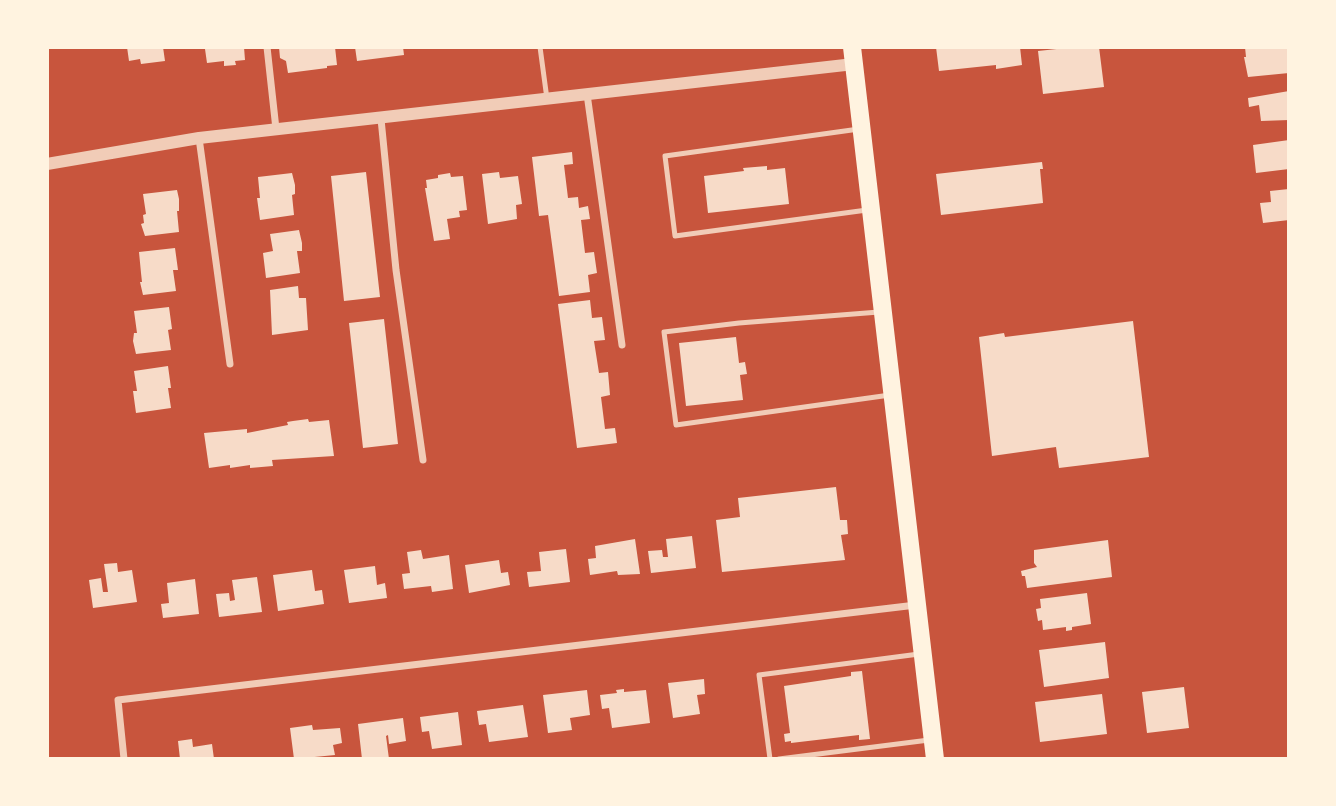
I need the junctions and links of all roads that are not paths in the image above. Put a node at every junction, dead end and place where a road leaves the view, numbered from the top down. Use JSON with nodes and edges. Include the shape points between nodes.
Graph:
{"nodes":[{"id":1,"x":267,"y":47,"type":"edge"},
{"id":2,"x":540,"y":47,"type":"edge"},
{"id":3,"x":853,"y":56,"type":"edge"},
{"id":4,"x":587,"y":93,"type":"junction"},
{"id":5,"x":547,"y":99,"type":"junction"},
{"id":6,"x":381,"y":119,"type":"junction"},
{"id":7,"x":276,"y":129,"type":"junction"},
{"id":8,"x":862,"y":129,"type":"junction"},
{"id":9,"x":199,"y":138,"type":"junction"},
{"id":10,"x":53,"y":163,"type":"edge"},
{"id":11,"x":870,"y":209,"type":"junction"},
{"id":12,"x":883,"y":312,"type":"junction"},
{"id":13,"x":622,"y":345,"type":"dead end"},
{"id":14,"x":230,"y":364,"type":"dead end"},
{"id":15,"x":891,"y":395,"type":"junction"},
{"id":16,"x":423,"y":460,"type":"dead end"},
{"id":17,"x":916,"y":605,"type":"junction"},
{"id":18,"x":922,"y":653,"type":"junction"},
{"id":19,"x":932,"y":740,"type":"junction"},
{"id":20,"x":124,"y":759,"type":"edge"},
{"id":21,"x":771,"y":759,"type":"edge"},
{"id":22,"x":779,"y":759,"type":"edge"},
{"id":23,"x":934,"y":759,"type":"edge"}],
"edges":[{"from":1,"to":7,"type":"street"},
{"from":2,"to":5,"type":"lane"},
{"from":3,"to":4,"type":"street","via":[[628,91]]},
{"from":3,"to":8,"type":"main road"},
{"from":4,"to":5,"type":"street"},
{"from":4,"to":13,"type":"street"},
{"from":5,"to":6,"type":"street"},
{"from":6,"to":7,"type":"street"},
{"from":6,"to":16,"type":"street","via":[[396,270]]},
{"from":7,"to":9,"type":"street"},
{"from":8,"to":11,"type":"main road"},
{"from":8,"to":11,"type":"lane","via":[[665,156],[675,236]]},
{"from":9,"to":10,"type":"street"},
{"from":9,"to":14,"type":"street"},
{"from":11,"to":12,"type":"main road"},
{"from":12,"to":15,"type":"main road"},
{"from":12,"to":15,"type":"lane","via":[[664,332],[676,425]]},
{"from":15,"to":17,"type":"main road"},
{"from":17,"to":18,"type":"main road"},
{"from":17,"to":20,"type":"street","via":[[118,699]]},
{"from":18,"to":19,"type":"main road"},
{"from":18,"to":21,"type":"lane","via":[[759,676]]},
{"from":19,"to":22,"type":"lane"},
{"from":19,"to":23,"type":"main road"}]}
